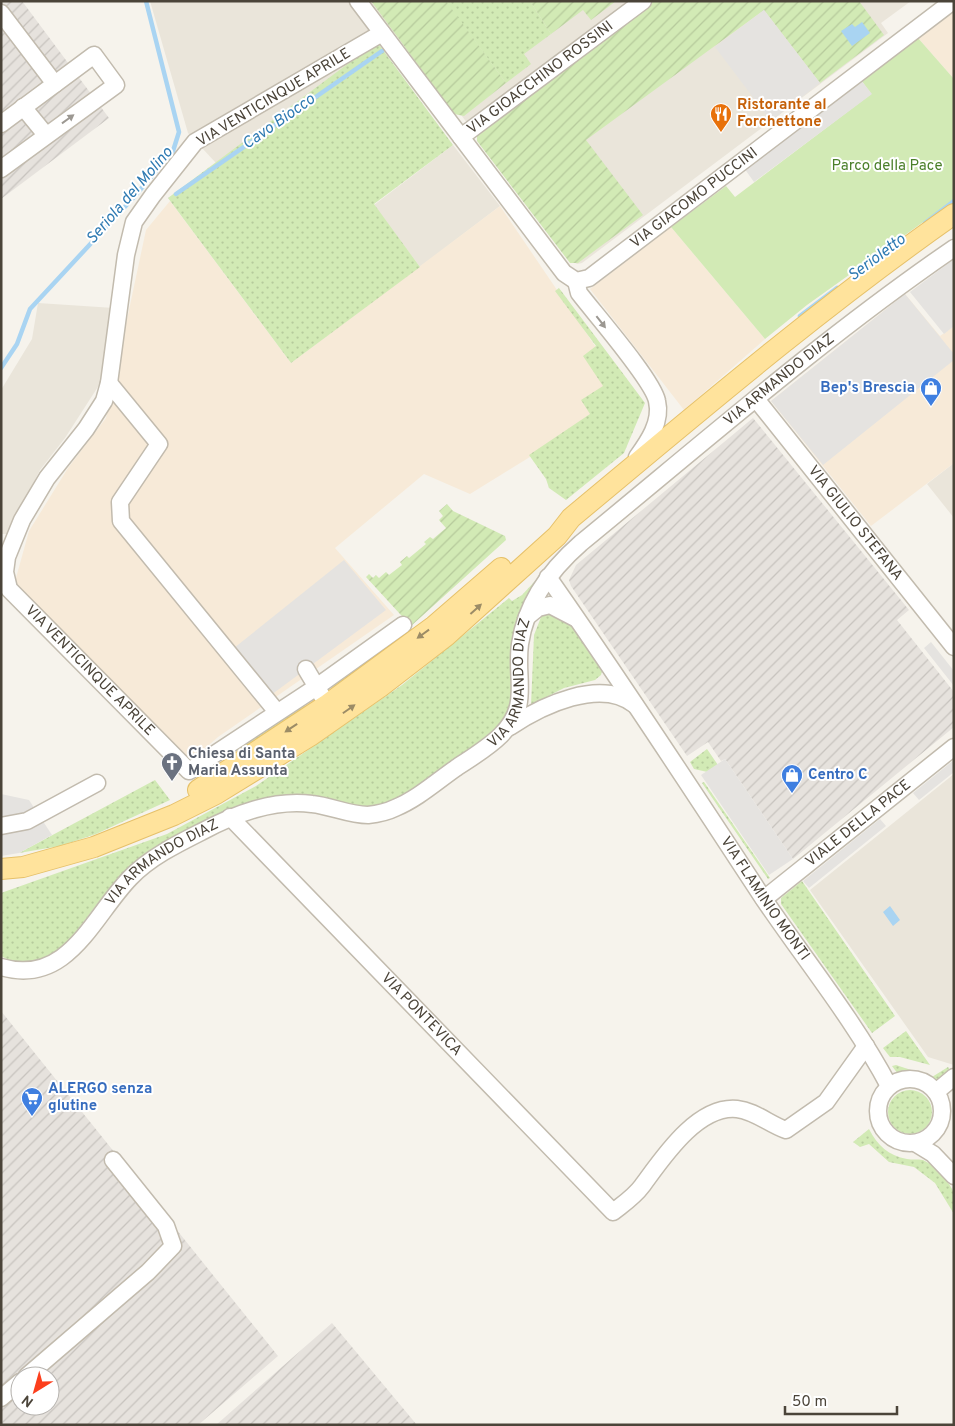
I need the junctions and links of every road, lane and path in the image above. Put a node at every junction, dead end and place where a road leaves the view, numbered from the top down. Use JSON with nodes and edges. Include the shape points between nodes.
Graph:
{"nodes":[{"id":1,"x":358,"y":1,"type":"edge"},
{"id":2,"x":643,"y":1,"type":"edge"},
{"id":3,"x":953,"y":1,"type":"edge"},
{"id":4,"x":1,"y":13,"type":"edge"},
{"id":5,"x":382,"y":33,"type":"junction"},
{"id":6,"x":55,"y":84,"type":"junction"},
{"id":7,"x":24,"y":107,"type":"junction"},
{"id":8,"x":1,"y":124,"type":"edge"},
{"id":9,"x":46,"y":136,"type":"junction"},
{"id":10,"x":461,"y":136,"type":"junction"},
{"id":11,"x":1,"y":170,"type":"edge"},
{"id":12,"x":954,"y":214,"type":"edge"},
{"id":13,"x":954,"y":248,"type":"edge"},
{"id":14,"x":576,"y":281,"type":"junction"},
{"id":15,"x":109,"y":383,"type":"junction"},
{"id":16,"x":756,"y":399,"type":"junction"},
{"id":17,"x":628,"y":471,"type":"junction"},
{"id":18,"x":571,"y":518,"type":"junction"},
{"id":19,"x":3,"y":573,"type":"edge"},
{"id":20,"x":548,"y":577,"type":"junction"},
{"id":21,"x":527,"y":617,"type":"junction"},
{"id":22,"x":579,"y":621,"type":"junction"},
{"id":23,"x":403,"y":625,"type":"dead end"},
{"id":24,"x":954,"y":647,"type":"edge"},
{"id":25,"x":611,"y":665,"type":"junction"},
{"id":26,"x":306,"y":670,"type":"dead end"},
{"id":27,"x":315,"y":688,"type":"junction"},
{"id":28,"x":603,"y":692,"type":"junction"},
{"id":29,"x":521,"y":698,"type":"junction"},
{"id":30,"x":328,"y":704,"type":"junction"},
{"id":31,"x":641,"y":710,"type":"junction"},
{"id":32,"x":277,"y":712,"type":"junction"},
{"id":33,"x":534,"y":712,"type":"junction"},
{"id":34,"x":508,"y":728,"type":"junction"},
{"id":35,"x":310,"y":736,"type":"junction"},
{"id":36,"x":231,"y":742,"type":"junction"},
{"id":37,"x":954,"y":747,"type":"edge"},
{"id":38,"x":225,"y":772,"type":"junction"},
{"id":39,"x":97,"y":783,"type":"dead end"},
{"id":40,"x":230,"y":817,"type":"junction"},
{"id":41,"x":1,"y":826,"type":"edge"},
{"id":42,"x":140,"y":828,"type":"junction"},
{"id":43,"x":23,"y":867,"type":"junction"},
{"id":44,"x":1,"y":869,"type":"edge"},
{"id":45,"x":1,"y":878,"type":"edge"},
{"id":46,"x":764,"y":899,"type":"junction"},
{"id":47,"x":1,"y":967,"type":"edge"},
{"id":48,"x":866,"y":1046,"type":"junction"},
{"id":49,"x":954,"y":1077,"type":"edge"},
{"id":50,"x":889,"y":1086,"type":"junction"},
{"id":51,"x":936,"y":1092,"type":"junction"},
{"id":52,"x":936,"y":1130,"type":"junction"},
{"id":53,"x":915,"y":1143,"type":"junction"},
{"id":54,"x":113,"y":1160,"type":"dead end"},
{"id":55,"x":950,"y":1171,"type":"edge"},
{"id":56,"x":39,"y":1366,"type":"edge"}],
"edges":[{"from":1,"to":5,"type":"street","name":"VIA GIOACCHINO ROSSINI"},
{"from":2,"to":10,"type":"street","name":"VIA GIOACCHINO ROSSINI"},
{"from":3,"to":14,"type":"street","name":"VIA GIACOMO PUCCINI","via":[[589,278]]},
{"from":4,"to":6,"type":"street"},
{"from":5,"to":10,"type":"street","name":"VIA GIOACCHINO ROSSINI"},
{"from":5,"to":15,"type":"street","name":"VIA VENTICINQUE APRILE","via":[[195,142],[153,195],[134,222],[126,255]]},
{"from":6,"to":7,"type":"street"},
{"from":9,"to":6,"type":"street","one_way":true,"via":[[116,85],[94,55]]},
{"from":7,"to":8,"type":"street"},
{"from":7,"to":9,"type":"street"},
{"from":9,"to":11,"type":"street"},
{"from":10,"to":14,"type":"street","name":"VIA GIOACCHINO ROSSINI","via":[[564,273]]},
{"from":12,"to":17,"type":"main road","name":"VIA ARMANDO DIAZ","via":[[875,270]]},
{"from":13,"to":16,"type":"street","name":"VIA ARMANDO DIAZ","via":[[847,326]]},
{"from":14,"to":17,"type":"street","name":"VIA GIOACCHINO ROSSINI","one_way":true,"via":[[579,293],[647,382],[657,401],[658,417],[650,439]]},
{"from":15,"to":19,"type":"street","name":"VIA VENTICINQUE APRILE","via":[[104,401],[47,478],[22,520]]},
{"from":15,"to":32,"type":"street","via":[[159,444],[120,502],[121,521]]},
{"from":16,"to":20,"type":"street","name":"VIA ARMANDO DIAZ","via":[[581,543]]},
{"from":16,"to":24,"type":"street","name":"VIA GIULIO STEFANA"},
{"from":17,"to":18,"type":"main road","name":"VIA ARMANDO DIAZ"},
{"from":18,"to":30,"type":"main road","name":"VIA ARMANDO DIAZ","one_way":true,"via":[[551,526],[434,626]]},
{"from":35,"to":18,"type":"main road","name":"VIA ARMANDO DIAZ","one_way":true,"via":[[446,636],[557,536]]},
{"from":19,"to":36,"type":"street","name":"VIA VENTICINQUE APRILE","via":[[10,589],[189,770]]},
{"from":20,"to":21,"type":"street","name":"VIA ARMANDO DIAZ"},
{"from":20,"to":22,"type":"street","name":"VIA FLAMINIO MONTI"},
{"from":21,"to":22,"type":"street","via":[[538,608],[550,605]]},
{"from":21,"to":29,"type":"street","name":"VIA ARMANDO DIAZ","via":[[520,647]]},
{"from":22,"to":25,"type":"street","name":"VIA FLAMINIO MONTI"},
{"from":23,"to":27,"type":"street"},
{"from":25,"to":28,"type":"street","via":[[613,679]]},
{"from":25,"to":31,"type":"street","name":"VIA FLAMINIO MONTI"},
{"from":26,"to":27,"type":"street"},
{"from":27,"to":30,"type":"street"},
{"from":27,"to":32,"type":"street"},
{"from":28,"to":31,"type":"street","name":"VIA FLAMINIO MONTI","via":[[625,698]]},
{"from":28,"to":33,"type":"street","via":[[582,694]]},
{"from":29,"to":33,"type":"street","via":[[525,706]]},
{"from":29,"to":34,"type":"street","name":"VIA ARMANDO DIAZ"},
{"from":30,"to":35,"type":"main road","name":"VIA ARMANDO DIAZ"},
{"from":30,"to":38,"type":"main road","name":"VIA ARMANDO DIAZ","one_way":true},
{"from":31,"to":46,"type":"street","name":"VIA FLAMINIO MONTI"},
{"from":32,"to":36,"type":"street"},
{"from":33,"to":34,"type":"street"},
{"from":34,"to":40,"type":"street","name":"VIA ARMANDO DIAZ","via":[[493,743],[388,811],[366,815],[292,803],[257,808]]},
{"from":35,"to":42,"type":"main road","name":"VIA ARMANDO DIAZ","via":[[216,794],[174,816]]},
{"from":36,"to":38,"type":"street"},
{"from":37,"to":46,"type":"street","name":"VIALE DELLA PACE"},
{"from":38,"to":42,"type":"main road","name":"VIA ARMANDO DIAZ"},
{"from":39,"to":41,"type":"street","via":[[27,821]]},
{"from":40,"to":47,"type":"street","name":"VIA ARMANDO DIAZ","via":[[172,848],[135,873],[78,943],[58,961],[32,970]]},
{"from":40,"to":48,"type":"street","name":"VIA PONTEVICA","via":[[613,1212],[642,1186],[660,1158],[704,1119],[720,1111],[734,1109],[748,1111],[786,1130],[826,1102]]},
{"from":42,"to":43,"type":"main road","name":"VIA ARMANDO DIAZ","via":[[86,849]]},
{"from":43,"to":44,"type":"main road","name":"VIA ARMANDO DIAZ"},
{"from":43,"to":45,"type":"main road","name":"VIA ARMANDO DIAZ"},
{"from":46,"to":48,"type":"street","name":"VIA FLAMINIO MONTI"},
{"from":48,"to":50,"type":"street","name":"VIA FLAMINIO MONTI"},
{"from":49,"to":51,"type":"street"},
{"from":50,"to":51,"type":"street","via":[[914,1079]]},
{"from":50,"to":53,"type":"street","via":[[879,1102],[879,1120],[897,1140]]},
{"from":51,"to":52,"type":"street","via":[[942,1115]]},
{"from":52,"to":53,"type":"street"},
{"from":52,"to":55,"type":"street"},
{"from":53,"to":55,"type":"street","via":[[933,1154]]},
{"from":54,"to":56,"type":"street","via":[[166,1226],[173,1246],[148,1272]]}]}
